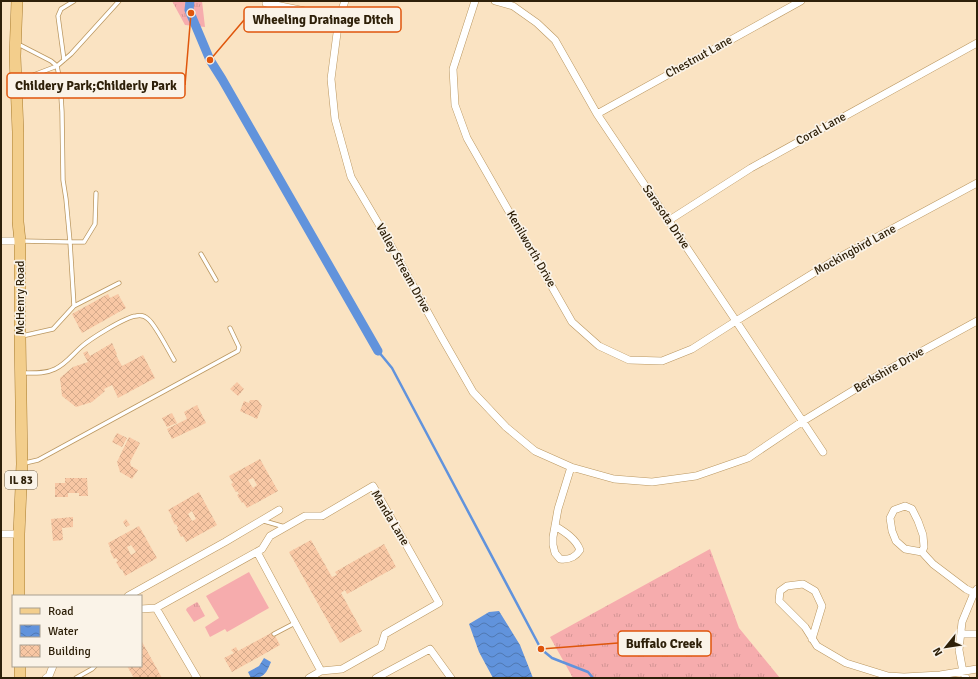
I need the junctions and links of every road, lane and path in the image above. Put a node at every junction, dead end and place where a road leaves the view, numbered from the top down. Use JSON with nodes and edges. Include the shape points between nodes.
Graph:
{"nodes":[{"id":1,"x":17,"y":1,"type":"edge"},
{"id":2,"x":74,"y":1,"type":"edge"},
{"id":3,"x":119,"y":1,"type":"edge"},
{"id":4,"x":345,"y":1,"type":"edge"},
{"id":5,"x":475,"y":1,"type":"edge"},
{"id":6,"x":495,"y":1,"type":"edge"},
{"id":7,"x":801,"y":1,"type":"edge"},
{"id":8,"x":266,"y":3,"type":"dead end"},
{"id":9,"x":339,"y":18,"type":"junction"},
{"id":10,"x":977,"y":42,"type":"edge"},
{"id":11,"x":16,"y":43,"type":"junction"},
{"id":12,"x":64,"y":60,"type":"junction"},
{"id":13,"x":56,"y":66,"type":"junction"},
{"id":14,"x":17,"y":81,"type":"junction"},
{"id":15,"x":597,"y":114,"type":"junction"},
{"id":16,"x":977,"y":183,"type":"edge"},
{"id":17,"x":96,"y":193,"type":"dead end"},
{"id":18,"x":668,"y":221,"type":"junction"},
{"id":19,"x":1,"y":241,"type":"edge"},
{"id":20,"x":20,"y":241,"type":"junction"},
{"id":21,"x":70,"y":242,"type":"junction"},
{"id":22,"x":201,"y":254,"type":"dead end"},
{"id":23,"x":216,"y":280,"type":"dead end"},
{"id":24,"x":120,"y":282,"type":"dead end"},
{"id":25,"x":74,"y":306,"type":"junction"},
{"id":26,"x":736,"y":321,"type":"junction"},
{"id":27,"x":977,"y":321,"type":"edge"},
{"id":28,"x":230,"y":328,"type":"dead end"},
{"id":29,"x":20,"y":336,"type":"junction"},
{"id":30,"x":174,"y":360,"type":"dead end"},
{"id":31,"x":21,"y":374,"type":"junction"},
{"id":32,"x":803,"y":421,"type":"junction"},
{"id":33,"x":823,"y":452,"type":"dead end"},
{"id":34,"x":22,"y":464,"type":"junction"},
{"id":35,"x":571,"y":467,"type":"junction"},
{"id":36,"x":279,"y":510,"type":"dead end"},
{"id":37,"x":262,"y":520,"type":"junction"},
{"id":38,"x":555,"y":526,"type":"junction"},
{"id":39,"x":286,"y":527,"type":"junction"},
{"id":40,"x":1,"y":534,"type":"edge"},
{"id":41,"x":19,"y":534,"type":"junction"},
{"id":42,"x":257,"y":552,"type":"junction"},
{"id":43,"x":922,"y":552,"type":"junction"},
{"id":44,"x":975,"y":591,"type":"edge"},
{"id":45,"x":19,"y":595,"type":"edge"},
{"id":46,"x":130,"y":595,"type":"edge"},
{"id":47,"x":156,"y":608,"type":"junction"},
{"id":48,"x":142,"y":609,"type":"edge"},
{"id":49,"x":295,"y":623,"type":"junction"},
{"id":50,"x":274,"y":634,"type":"dead end"},
{"id":51,"x":961,"y":634,"type":"junction"},
{"id":52,"x":977,"y":634,"type":"edge"},
{"id":53,"x":812,"y":639,"type":"junction"},
{"id":54,"x":20,"y":667,"type":"edge"},
{"id":55,"x":53,"y":667,"type":"edge"},
{"id":56,"x":94,"y":667,"type":"edge"},
{"id":57,"x":977,"y":669,"type":"edge"},
{"id":58,"x":321,"y":671,"type":"junction"},
{"id":59,"x":964,"y":675,"type":"edge"},
{"id":60,"x":888,"y":677,"type":"edge"},
{"id":61,"x":20,"y":678,"type":"edge"},
{"id":62,"x":47,"y":678,"type":"edge"},
{"id":63,"x":76,"y":678,"type":"edge"},
{"id":64,"x":197,"y":678,"type":"edge"},
{"id":65,"x":309,"y":678,"type":"edge"},
{"id":66,"x":376,"y":678,"type":"edge"},
{"id":67,"x":451,"y":678,"type":"edge"}],
"edges":[{"from":1,"to":11,"type":"main road","name":"McHenry Road","number":"IL 83"},
{"from":2,"to":12,"type":"lane","via":[[61,9],[58,16]]},
{"from":3,"to":12,"type":"lane"},
{"from":4,"to":9,"type":"street","name":"Valley Stream Drive"},
{"from":5,"to":26,"type":"street","name":"Kenilworth Drive","via":[[453,69],[455,105],[468,138],[572,322],[599,346],[629,360],[662,361],[692,350]]},
{"from":6,"to":15,"type":"street","name":"Sarasota Drive","via":[[513,6],[555,40]]},
{"from":7,"to":15,"type":"street","name":"Chestnut Lane"},
{"from":8,"to":9,"type":"street"},
{"from":9,"to":35,"type":"street","name":"Valley Stream Drive","via":[[331,79],[335,119],[351,177],[473,392],[506,427],[535,451]]},
{"from":10,"to":18,"type":"street","name":"Coral Lane","via":[[751,168]]},
{"from":11,"to":13,"type":"lane"},
{"from":11,"to":14,"type":"main road","name":"McHenry Road","number":"IL 83"},
{"from":12,"to":13,"type":"lane"},
{"from":13,"to":14,"type":"lane"},
{"from":13,"to":21,"type":"lane","via":[[60,80],[63,180]]},
{"from":14,"to":20,"type":"main road","name":"McHenry Road","number":"IL 83"},
{"from":15,"to":18,"type":"street","name":"Sarasota Drive"},
{"from":16,"to":26,"type":"street","name":"Mockingbird Lane","via":[[838,258]]},
{"from":17,"to":21,"type":"lane","via":[[95,224],[84,242]]},
{"from":18,"to":26,"type":"street","name":"Sarasota Drive"},
{"from":19,"to":20,"type":"street"},
{"from":20,"to":21,"type":"lane"},
{"from":20,"to":29,"type":"main road","name":"McHenry Road","number":"IL 83"},
{"from":21,"to":25,"type":"lane"},
{"from":22,"to":23,"type":"lane"},
{"from":24,"to":25,"type":"lane"},
{"from":25,"to":29,"type":"lane","via":[[53,329]]},
{"from":26,"to":32,"type":"street","name":"Sarasota Drive"},
{"from":27,"to":32,"type":"street","name":"Berkshire Drive","via":[[882,373]]},
{"from":28,"to":34,"type":"lane","via":[[239,347],[238,351],[38,460]]},
{"from":29,"to":31,"type":"main road","name":"McHenry Road","number":"IL 83"},
{"from":30,"to":31,"type":"lane","via":[[152,323],[147,318],[137,315],[90,340],[56,369]]},
{"from":31,"to":34,"type":"main road","name":"McHenry Road","number":"IL 83"},
{"from":32,"to":33,"type":"street","name":"Sarasota Drive"},
{"from":32,"to":35,"type":"street","name":"Valley Stream Drive","via":[[748,458],[696,476],[652,482],[614,479]]},
{"from":34,"to":41,"type":"main road","name":"McHenry Road","number":"IL 83"},
{"from":35,"to":38,"type":"street"},
{"from":36,"to":37,"type":"street"},
{"from":37,"to":39,"type":"lane"},
{"from":37,"to":46,"type":"street"},
{"from":38,"to":38,"type":"street","via":[[555,553],[560,559],[565,560],[575,556],[580,550],[576,542]]},
{"from":39,"to":42,"type":"street","name":"Manda Lane","via":[[270,536]]},
{"from":39,"to":58,"type":"street","name":"Manda Lane","via":[[305,516],[322,516],[374,486],[439,603],[385,634],[381,647],[342,669]]},
{"from":40,"to":41,"type":"street"},
{"from":41,"to":45,"type":"main road","name":"McHenry Road","number":"IL 83"},
{"from":42,"to":47,"type":"street","name":"Manda Lane"},
{"from":42,"to":49,"type":"street"},
{"from":43,"to":43,"type":"street","via":[[922,535],[912,509],[905,506],[894,510],[890,518],[896,541],[905,548]]},
{"from":43,"to":44,"type":"street","via":[[966,589]]},
{"from":44,"to":51,"type":"street","via":[[962,622]]},
{"from":47,"to":48,"type":"street","name":"Manda Lane"},
{"from":47,"to":64,"type":"street"},
{"from":49,"to":50,"type":"lane"},
{"from":49,"to":58,"type":"street"},
{"from":51,"to":52,"type":"street"},
{"from":51,"to":59,"type":"street","via":[[959,650]]},
{"from":53,"to":53,"type":"street","via":[[822,606],[815,591],[803,584],[787,586],[780,591],[779,601],[805,627]]},
{"from":53,"to":60,"type":"street","via":[[817,646],[846,663]]},
{"from":54,"to":61,"type":"main road"},
{"from":55,"to":62,"type":"street"},
{"from":56,"to":63,"type":"lane"},
{"from":57,"to":59,"type":"street"},
{"from":58,"to":65,"type":"street","name":"Manda Lane"},
{"from":59,"to":60,"type":"street"},
{"from":66,"to":67,"type":"street","via":[[430,649]]}]}
